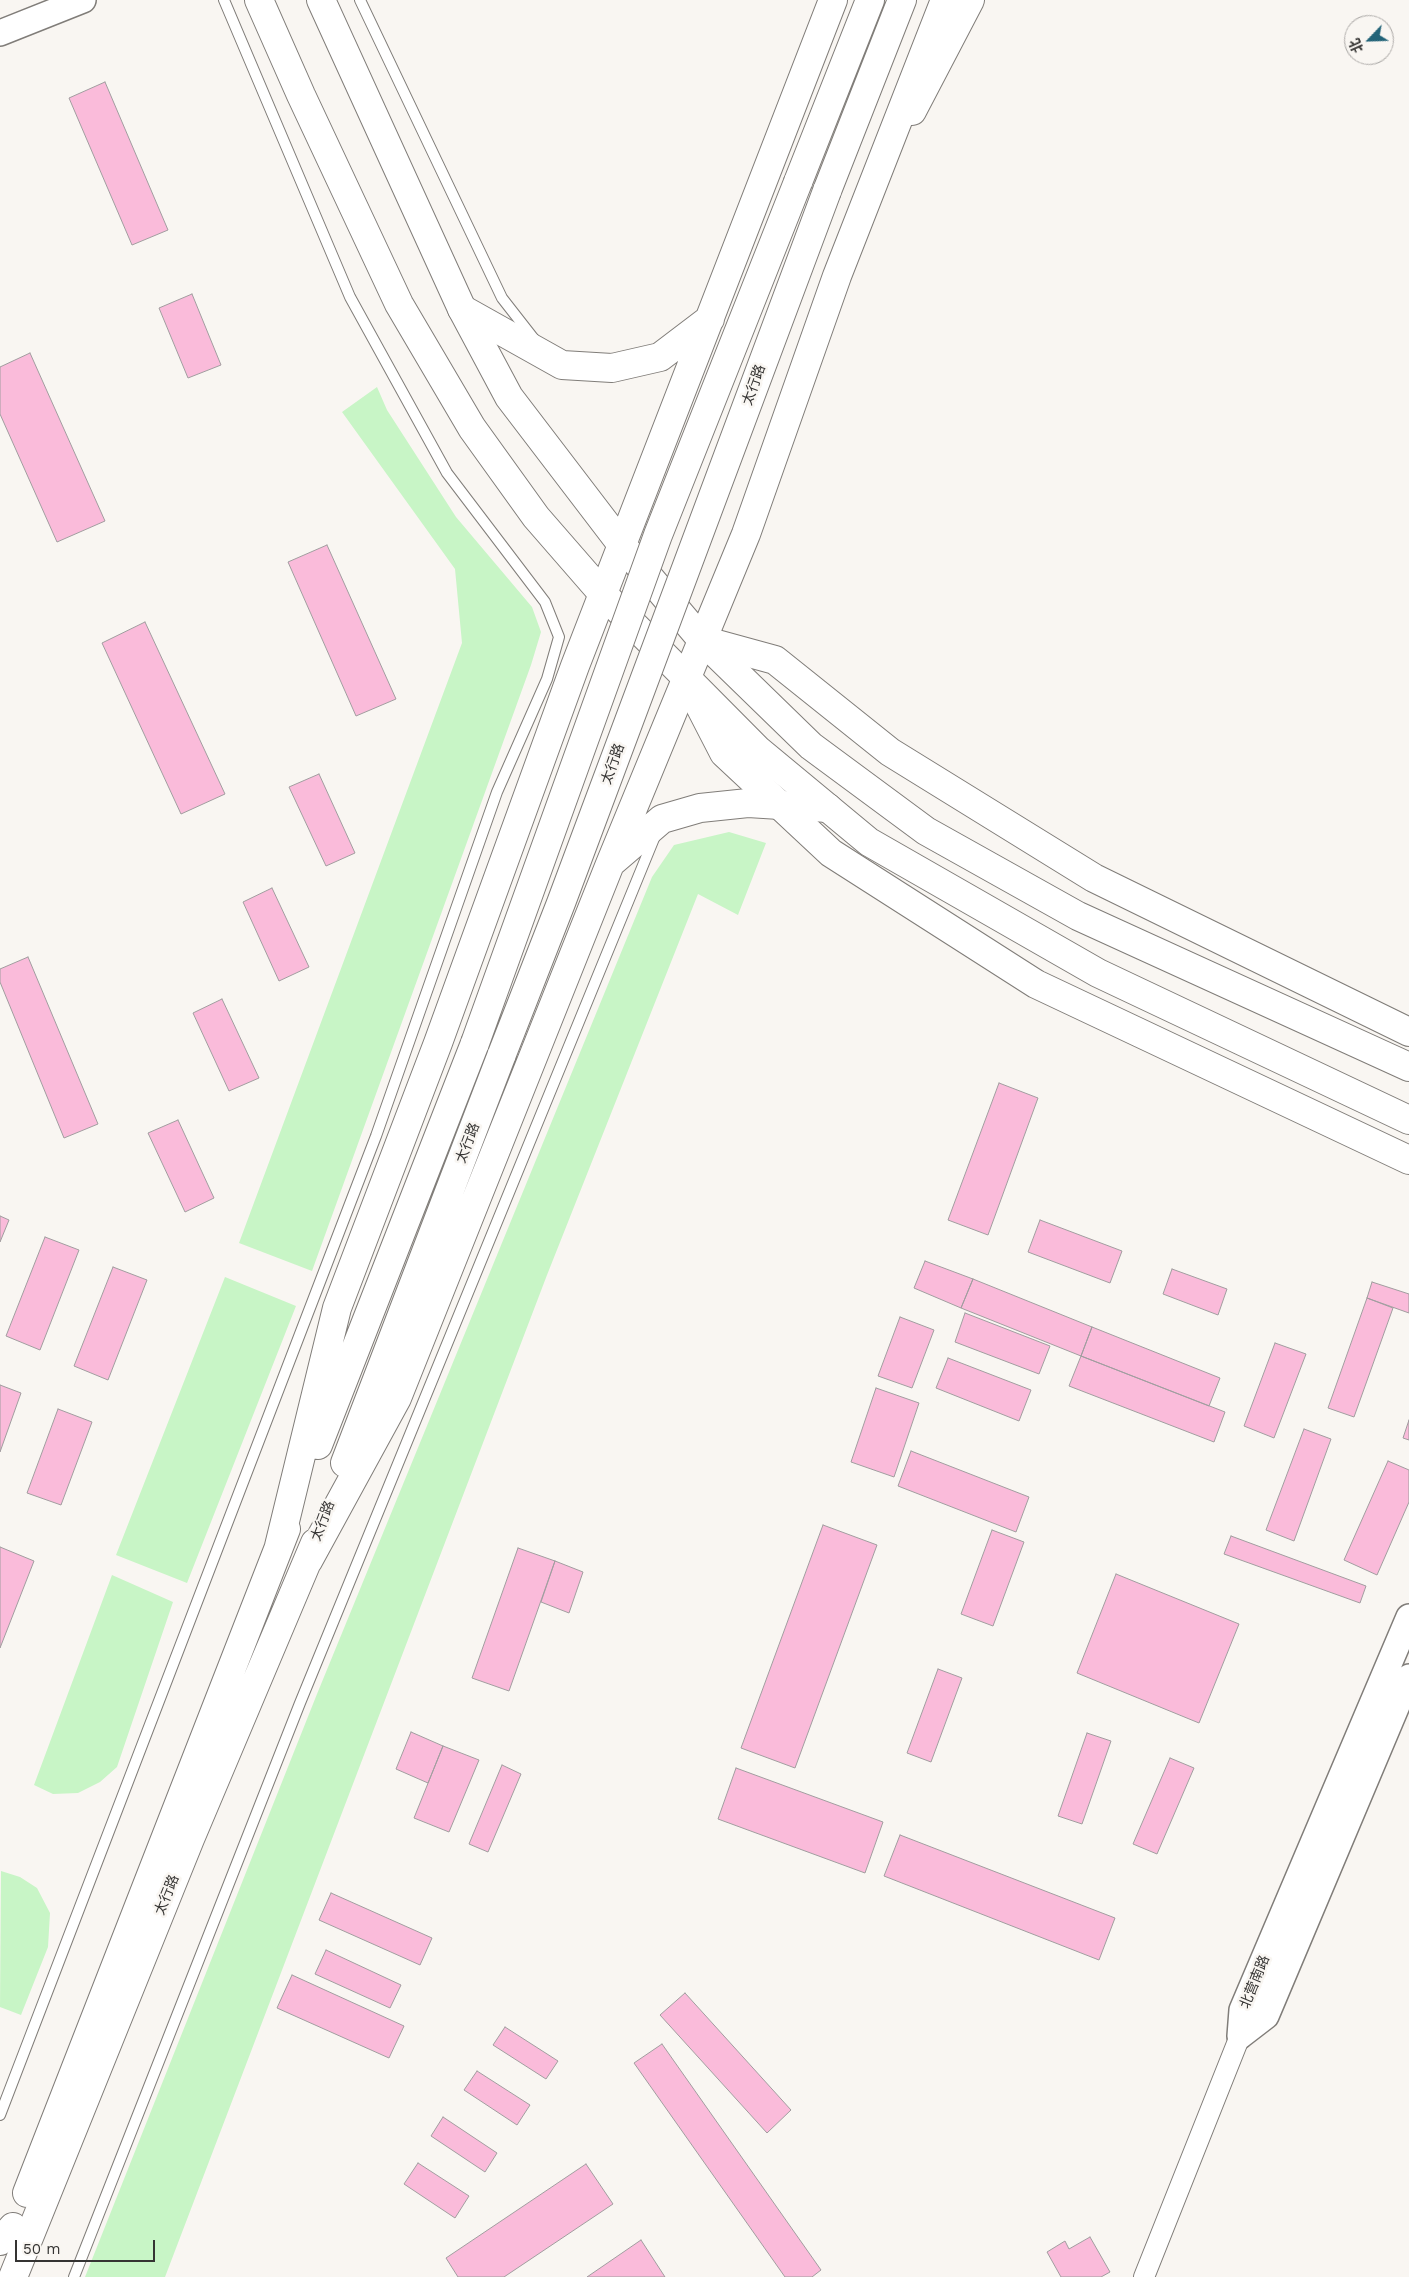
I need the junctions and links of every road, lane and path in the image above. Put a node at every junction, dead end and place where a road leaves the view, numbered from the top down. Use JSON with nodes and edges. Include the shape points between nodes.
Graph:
{"nodes":[{"id":1,"x":83,"y":0,"type":"edge"},
{"id":2,"x":224,"y":0,"type":"edge"},
{"id":3,"x":259,"y":0,"type":"edge"},
{"id":4,"x":321,"y":0,"type":"edge"},
{"id":5,"x":360,"y":0,"type":"edge"},
{"id":6,"x":827,"y":0,"type":"edge"},
{"id":7,"x":833,"y":0,"type":"edge"},
{"id":8,"x":870,"y":0,"type":"edge"},
{"id":9,"x":902,"y":0,"type":"edge"},
{"id":10,"x":945,"y":0,"type":"edge"},
{"id":11,"x":970,"y":0,"type":"edge"},
{"id":12,"x":0,"y":32,"type":"edge"},
{"id":13,"x":817,"y":41,"type":"junction"},
{"id":14,"x":871,"y":190,"type":"junction"},
{"id":15,"x":462,"y":309,"type":"junction"},
{"id":16,"x":710,"y":319,"type":"junction"},
{"id":17,"x":593,"y":367,"type":"junction"},
{"id":18,"x":622,"y":545,"type":"junction"},
{"id":19,"x":603,"y":594,"type":"junction"},
{"id":20,"x":702,"y":640,"type":"junction"},
{"id":21,"x":686,"y":679,"type":"junction"},
{"id":22,"x":779,"y":804,"type":"junction"},
{"id":23,"x":828,"y":808,"type":"junction"},
{"id":24,"x":662,"y":820,"type":"junction"},
{"id":25,"x":610,"y":864,"type":"junction"},
{"id":26,"x":1409,"y":1032,"type":"edge"},
{"id":27,"x":1409,"y":1067,"type":"edge"},
{"id":28,"x":1409,"y":1120,"type":"edge"},
{"id":29,"x":1409,"y":1160,"type":"edge"},
{"id":30,"x":279,"y":1546,"type":"junction"},
{"id":31,"x":308,"y":1561,"type":"junction"},
{"id":32,"x":1409,"y":1617,"type":"edge"},
{"id":33,"x":1409,"y":1677,"type":"edge"},
{"id":34,"x":1240,"y":2036,"type":"junction"},
{"id":35,"x":0,"y":2115,"type":"edge"},
{"id":36,"x":15,"y":2232,"type":"edge"},
{"id":37,"x":0,"y":2261,"type":"edge"},
{"id":38,"x":13,"y":2277,"type":"edge"},
{"id":39,"x":27,"y":2277,"type":"edge"},
{"id":40,"x":74,"y":2277,"type":"edge"},
{"id":41,"x":1144,"y":2277,"type":"edge"}],
"edges":[{"from":1,"to":12,"type":"street"},
{"from":2,"to":35,"type":"lane","via":[[350,297],[447,473],[545,602],[559,637],[547,679],[493,802],[376,1136]]},
{"from":3,"to":19,"type":"main road","via":[[399,304],[472,428],[536,517]]},
{"from":4,"to":15,"type":"main road"},
{"from":5,"to":17,"type":"lane","via":[[502,298],[536,342]]},
{"from":6,"to":13,"type":"main road"},
{"from":7,"to":13,"type":"main road"},
{"from":8,"to":30,"type":"main road","name":"太行路","bridge":true,"via":[[658,535],[475,1043]]},
{"from":9,"to":31,"type":"main road","name":"太行路","bridge":true},
{"from":10,"to":14,"type":"main road"},
{"from":11,"to":14,"type":"main road"},
{"from":13,"to":16,"type":"main road"},
{"from":14,"to":20,"type":"main road","via":[[837,276],[746,534]]},
{"from":15,"to":17,"type":"main road","via":[[562,365]]},
{"from":15,"to":18,"type":"main road","via":[[509,397]]},
{"from":16,"to":17,"type":"main road","via":[[660,356],[612,368]]},
{"from":16,"to":18,"type":"main road"},
{"from":18,"to":19,"type":"main road"},
{"from":18,"to":20,"type":"main road"},
{"from":19,"to":21,"type":"main road"},
{"from":19,"to":30,"type":"main road","via":[[338,1308]]},
{"from":20,"to":21,"type":"main road"},
{"from":20,"to":26,"type":"main road","via":[[775,660],[890,752],[1094,878]]},
{"from":20,"to":27,"type":"main road","via":[[812,746],[926,831],[1078,916]]},
{"from":21,"to":22,"type":"main road","via":[[724,752]]},
{"from":21,"to":23,"type":"main road","via":[[758,750]]},
{"from":21,"to":25,"type":"main road"},
{"from":22,"to":23,"type":"main road"},
{"from":22,"to":24,"type":"main road","via":[[748,803],[700,808]]},
{"from":22,"to":29,"type":"main road","via":[[831,853],[1036,984]]},
{"from":23,"to":28,"type":"main road","via":[[869,842],[1098,973]]},
{"from":24,"to":25,"type":"main road"},
{"from":24,"to":40,"type":"lane","via":[[304,1694]]},
{"from":25,"to":31,"type":"main road","via":[[397,1398]]},
{"from":30,"to":36,"type":"main road","name":"太行路"},
{"from":31,"to":36,"type":"main road","name":"太行路","via":[[190,1839]]},
{"from":32,"to":34,"type":"street","name":"北营南路","via":[[1242,2010]]},
{"from":33,"to":34,"type":"street","name":"北营南路","via":[[1266,2016]]},
{"from":34,"to":41,"type":"street"},
{"from":36,"to":37,"type":"main road","name":"太行路"},
{"from":36,"to":38,"type":"main road","name":"太行路"},
{"from":36,"to":39,"type":"main road"}]}
